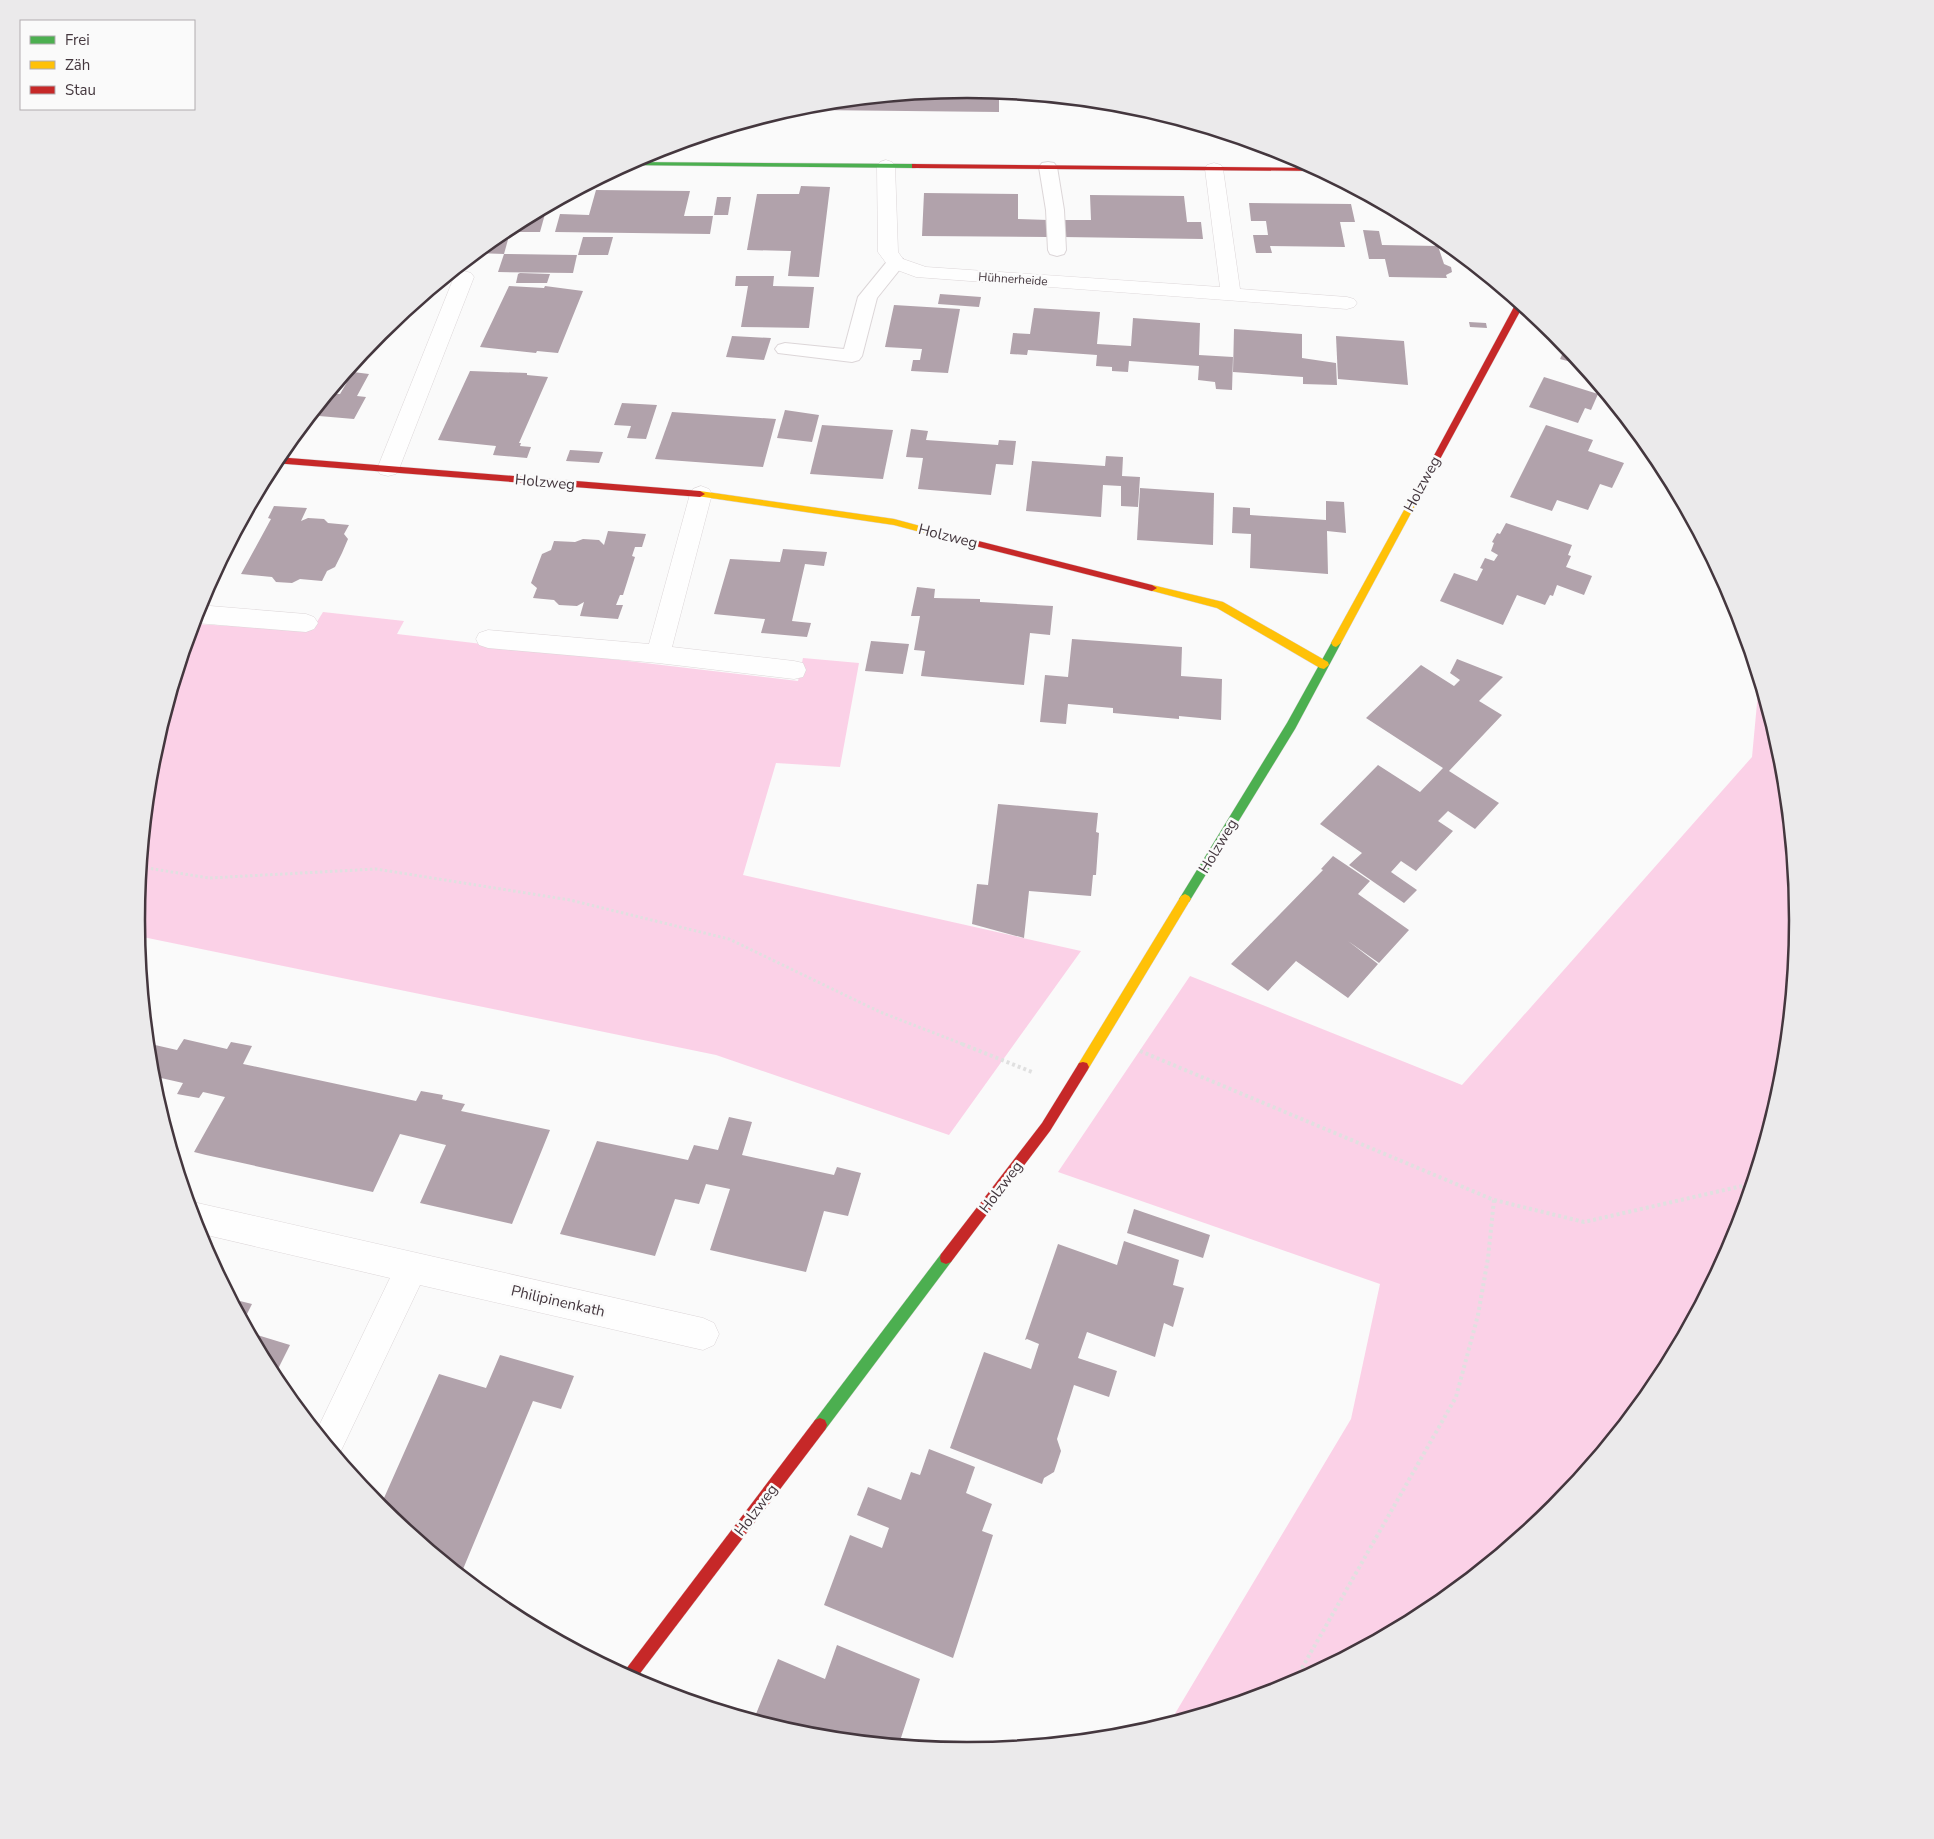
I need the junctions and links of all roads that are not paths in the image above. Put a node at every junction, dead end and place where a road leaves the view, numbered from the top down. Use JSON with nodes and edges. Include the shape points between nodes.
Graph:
{"nodes":[{"id":1,"x":643,"y":164,"type":"edge"},
{"id":2,"x":886,"y":166,"type":"junction"},
{"id":3,"x":1048,"y":167,"type":"junction"},
{"id":4,"x":1214,"y":169,"type":"junction"},
{"id":5,"x":1304,"y":170,"type":"edge"},
{"id":6,"x":1058,"y":250,"type":"dead end"},
{"id":7,"x":896,"y":263,"type":"junction"},
{"id":8,"x":464,"y":277,"type":"dead end"},
{"id":9,"x":1231,"y":294,"type":"junction"},
{"id":10,"x":1347,"y":303,"type":"dead end"},
{"id":11,"x":1517,"y":309,"type":"edge"},
{"id":12,"x":785,"y":349,"type":"dead end"},
{"id":13,"x":286,"y":461,"type":"edge"},
{"id":14,"x":388,"y":469,"type":"junction"},
{"id":15,"x":701,"y":494,"type":"junction"},
{"id":16,"x":204,"y":615,"type":"edge"},
{"id":17,"x":306,"y":623,"type":"dead end"},
{"id":18,"x":488,"y":639,"type":"dead end"},
{"id":19,"x":658,"y":654,"type":"junction"},
{"id":20,"x":1324,"y":665,"type":"junction"},
{"id":21,"x":794,"y":670,"type":"dead end"},
{"id":22,"x":202,"y":1219,"type":"edge"},
{"id":23,"x":412,"y":1267,"type":"junction"},
{"id":24,"x":703,"y":1334,"type":"dead end"},
{"id":25,"x":331,"y":1439,"type":"edge"},
{"id":26,"x":633,"y":1671,"type":"edge"}],
"edges":[{"from":1,"to":2,"type":"street"},
{"from":2,"to":3,"type":"street"},
{"from":2,"to":7,"type":"street","via":[[888,252]]},
{"from":3,"to":4,"type":"street"},
{"from":3,"to":6,"type":"lane"},
{"from":4,"to":5,"type":"street"},
{"from":4,"to":9,"type":"street"},
{"from":7,"to":9,"type":"street","name":"Hühnerheide","via":[[923,273]]},
{"from":7,"to":12,"type":"lane","via":[[868,297],[852,356]]},
{"from":8,"to":14,"type":"street"},
{"from":9,"to":10,"type":"street","name":"Hühnerheide"},
{"from":11,"to":20,"type":"street","name":"Holzweg"},
{"from":13,"to":14,"type":"street","name":"Holzweg"},
{"from":14,"to":15,"type":"street","name":"Holzweg"},
{"from":15,"to":19,"type":"street"},
{"from":15,"to":20,"type":"street","name":"Holzweg","via":[[894,522],[1220,605]]},
{"from":16,"to":17,"type":"street"},
{"from":18,"to":19,"type":"street"},
{"from":19,"to":21,"type":"street"},
{"from":20,"to":26,"type":"street","name":"Holzweg","via":[[1291,726],[1046,1127]]},
{"from":22,"to":23,"type":"street","name":"Philipinenkath"},
{"from":23,"to":24,"type":"street","name":"Philipinenkath"},
{"from":23,"to":25,"type":"street"}]}
